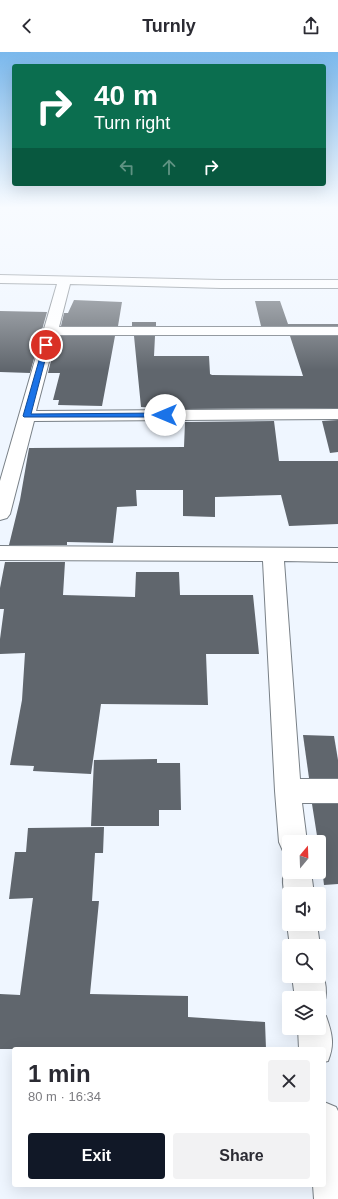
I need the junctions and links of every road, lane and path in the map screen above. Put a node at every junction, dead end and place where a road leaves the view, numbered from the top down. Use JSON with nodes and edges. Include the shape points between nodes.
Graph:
{"nodes":[{"id":1,"x":0,"y":279,"type":"edge"},
{"id":2,"x":64,"y":281,"type":"junction"},
{"id":3,"x":338,"y":284,"type":"edge"},
{"id":4,"x":50,"y":331,"type":"junction"},
{"id":5,"x":338,"y":331,"type":"edge"},
{"id":6,"x":338,"y":414,"type":"edge"},
{"id":7,"x":27,"y":416,"type":"junction"},
{"id":8,"x":0,"y":514,"type":"edge"},
{"id":9,"x":0,"y":553,"type":"edge"},
{"id":10,"x":273,"y":554,"type":"junction"},
{"id":11,"x":338,"y":555,"type":"edge"},
{"id":12,"x":288,"y":791,"type":"junction"},
{"id":13,"x":338,"y":791,"type":"edge"},
{"id":14,"x":292,"y":835,"type":"edge"},
{"id":15,"x":315,"y":1035,"type":"edge"},
{"id":16,"x":316,"y":1047,"type":"edge"},
{"id":17,"x":326,"y":1137,"type":"edge"},
{"id":18,"x":333,"y":1199,"type":"edge"}],
"edges":[{"from":1,"to":2,"type":"street"},
{"from":2,"to":3,"type":"street"},
{"from":2,"to":4,"type":"street"},
{"from":4,"to":5,"type":"street"},
{"from":4,"to":7,"type":"street"},
{"from":6,"to":7,"type":"street"},
{"from":7,"to":8,"type":"street"},
{"from":9,"to":10,"type":"street"},
{"from":10,"to":11,"type":"street"},
{"from":10,"to":12,"type":"street"},
{"from":12,"to":13,"type":"street"},
{"from":12,"to":14,"type":"street"},
{"from":15,"to":16,"type":"street"},
{"from":17,"to":18,"type":"street"}]}
